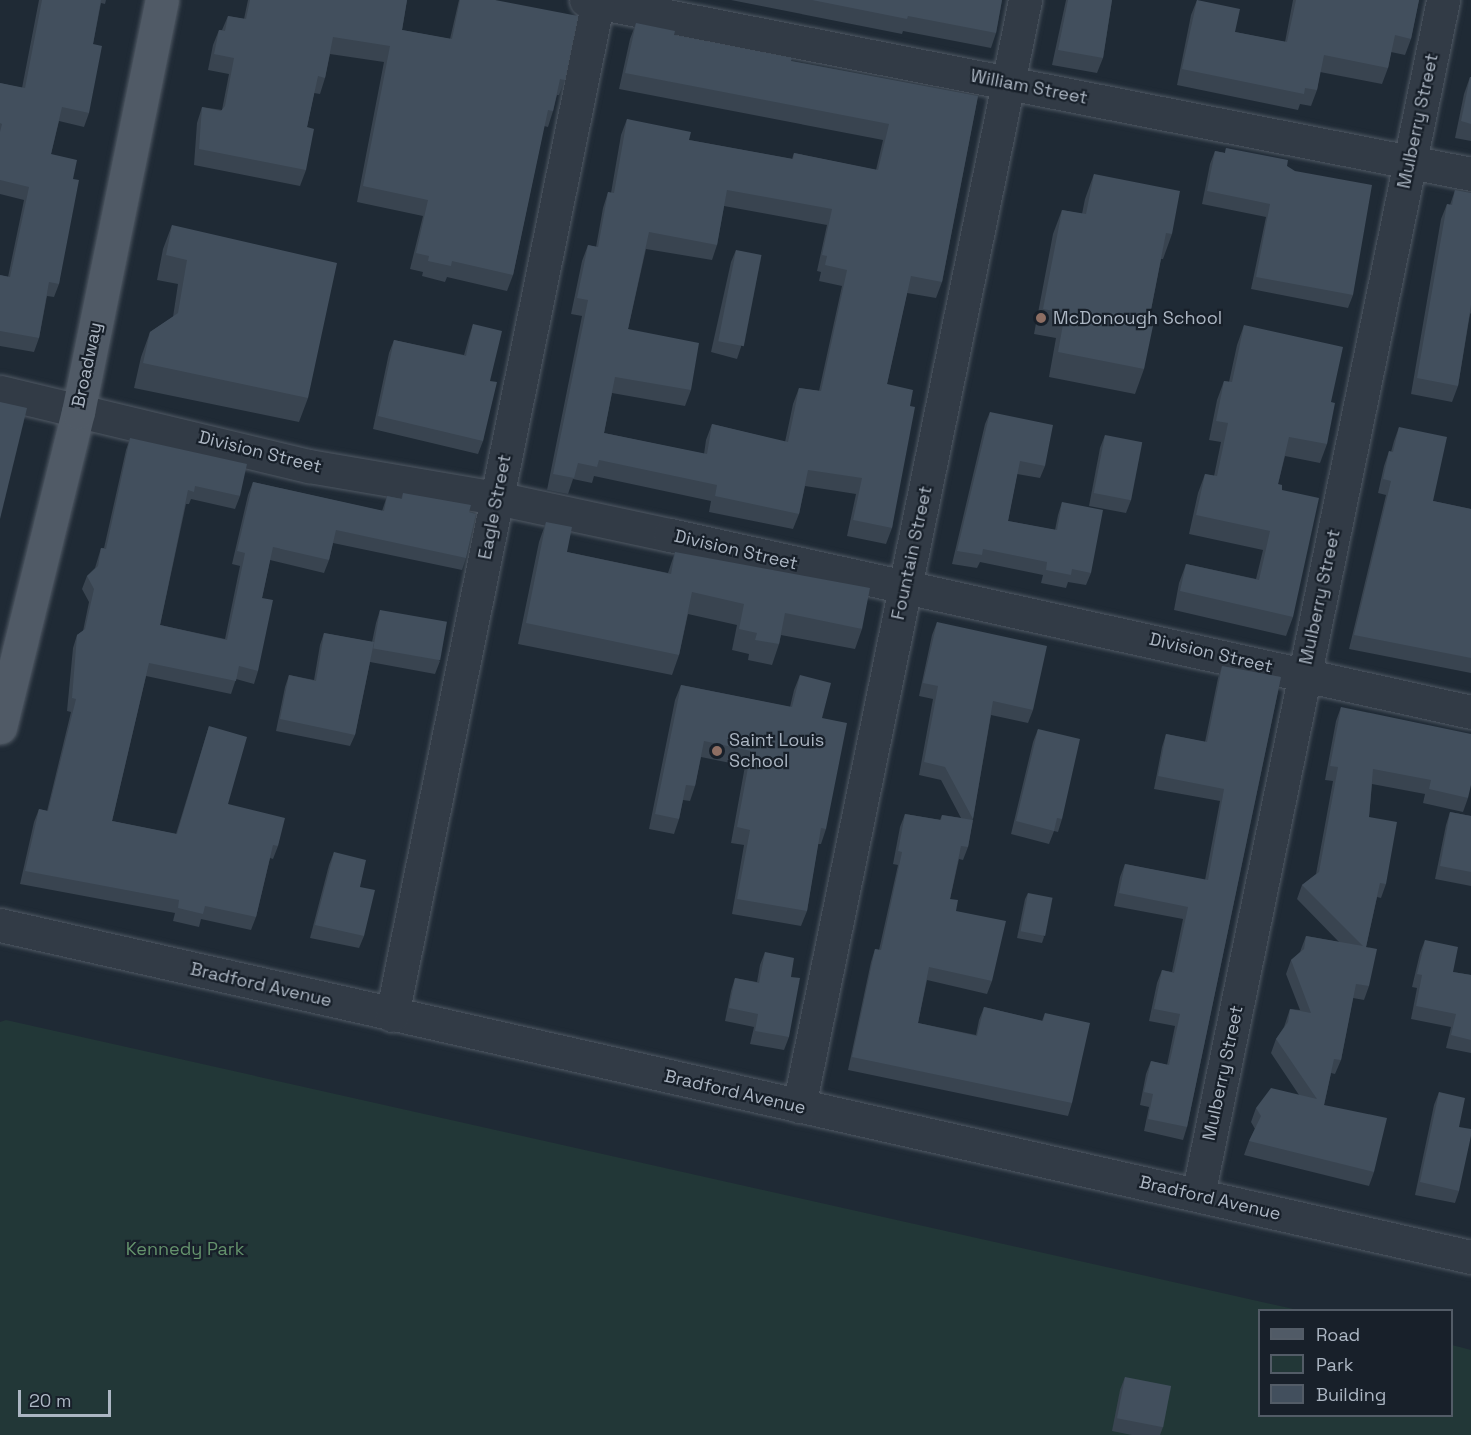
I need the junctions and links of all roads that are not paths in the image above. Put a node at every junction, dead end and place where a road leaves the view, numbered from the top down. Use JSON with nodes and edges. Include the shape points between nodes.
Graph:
{"nodes":[{"id":1,"x":162,"y":0,"type":"edge"},
{"id":2,"x":1025,"y":0,"type":"edge"},
{"id":3,"x":1443,"y":0,"type":"edge"},
{"id":4,"x":594,"y":1,"type":"edge"},
{"id":5,"x":1008,"y":83,"type":"junction"},
{"id":6,"x":1409,"y":162,"type":"junction"},
{"id":7,"x":1471,"y":174,"type":"edge"},
{"id":8,"x":0,"y":392,"type":"edge"},
{"id":9,"x":78,"y":411,"type":"junction"},
{"id":10,"x":497,"y":498,"type":"junction"},
{"id":11,"x":905,"y":588,"type":"junction"},
{"id":12,"x":1305,"y":674,"type":"junction"},
{"id":13,"x":1471,"y":711,"type":"edge"},
{"id":14,"x":0,"y":727,"type":"edge"},
{"id":15,"x":0,"y":925,"type":"edge"},
{"id":16,"x":392,"y":1015,"type":"junction"},
{"id":17,"x":800,"y":1106,"type":"junction"},
{"id":18,"x":1198,"y":1195,"type":"junction"},
{"id":19,"x":1471,"y":1257,"type":"edge"}],
"edges":[{"from":1,"to":9,"type":"main road","name":"Broadway"},
{"from":2,"to":5,"type":"street","name":"Fountain Street"},
{"from":3,"to":6,"type":"street","name":"Mulberry Street"},
{"from":4,"to":5,"type":"street","name":"William Street"},
{"from":4,"to":10,"type":"street","name":"Eagle Street"},
{"from":5,"to":6,"type":"street","name":"William Street"},
{"from":5,"to":11,"type":"street","name":"Fountain Street"},
{"from":6,"to":7,"type":"street","name":"William Street"},
{"from":6,"to":12,"type":"street","name":"Mulberry Street"},
{"from":8,"to":9,"type":"street","name":"Division Street"},
{"from":9,"to":10,"type":"street","name":"Division Street","via":[[309,465]]},
{"from":9,"to":14,"type":"main road","name":"Broadway"},
{"from":10,"to":11,"type":"street","name":"Division Street"},
{"from":10,"to":16,"type":"street","name":"Eagle Street"},
{"from":11,"to":12,"type":"street","name":"Division Street"},
{"from":11,"to":17,"type":"street","name":"Fountain Street"},
{"from":12,"to":13,"type":"street","name":"Division Street"},
{"from":12,"to":18,"type":"street","name":"Mulberry Street"},
{"from":15,"to":16,"type":"street","name":"Bradford Avenue"},
{"from":16,"to":17,"type":"street","name":"Bradford Avenue"},
{"from":17,"to":18,"type":"street","name":"Bradford Avenue"},
{"from":18,"to":19,"type":"street","name":"Bradford Avenue"}]}
